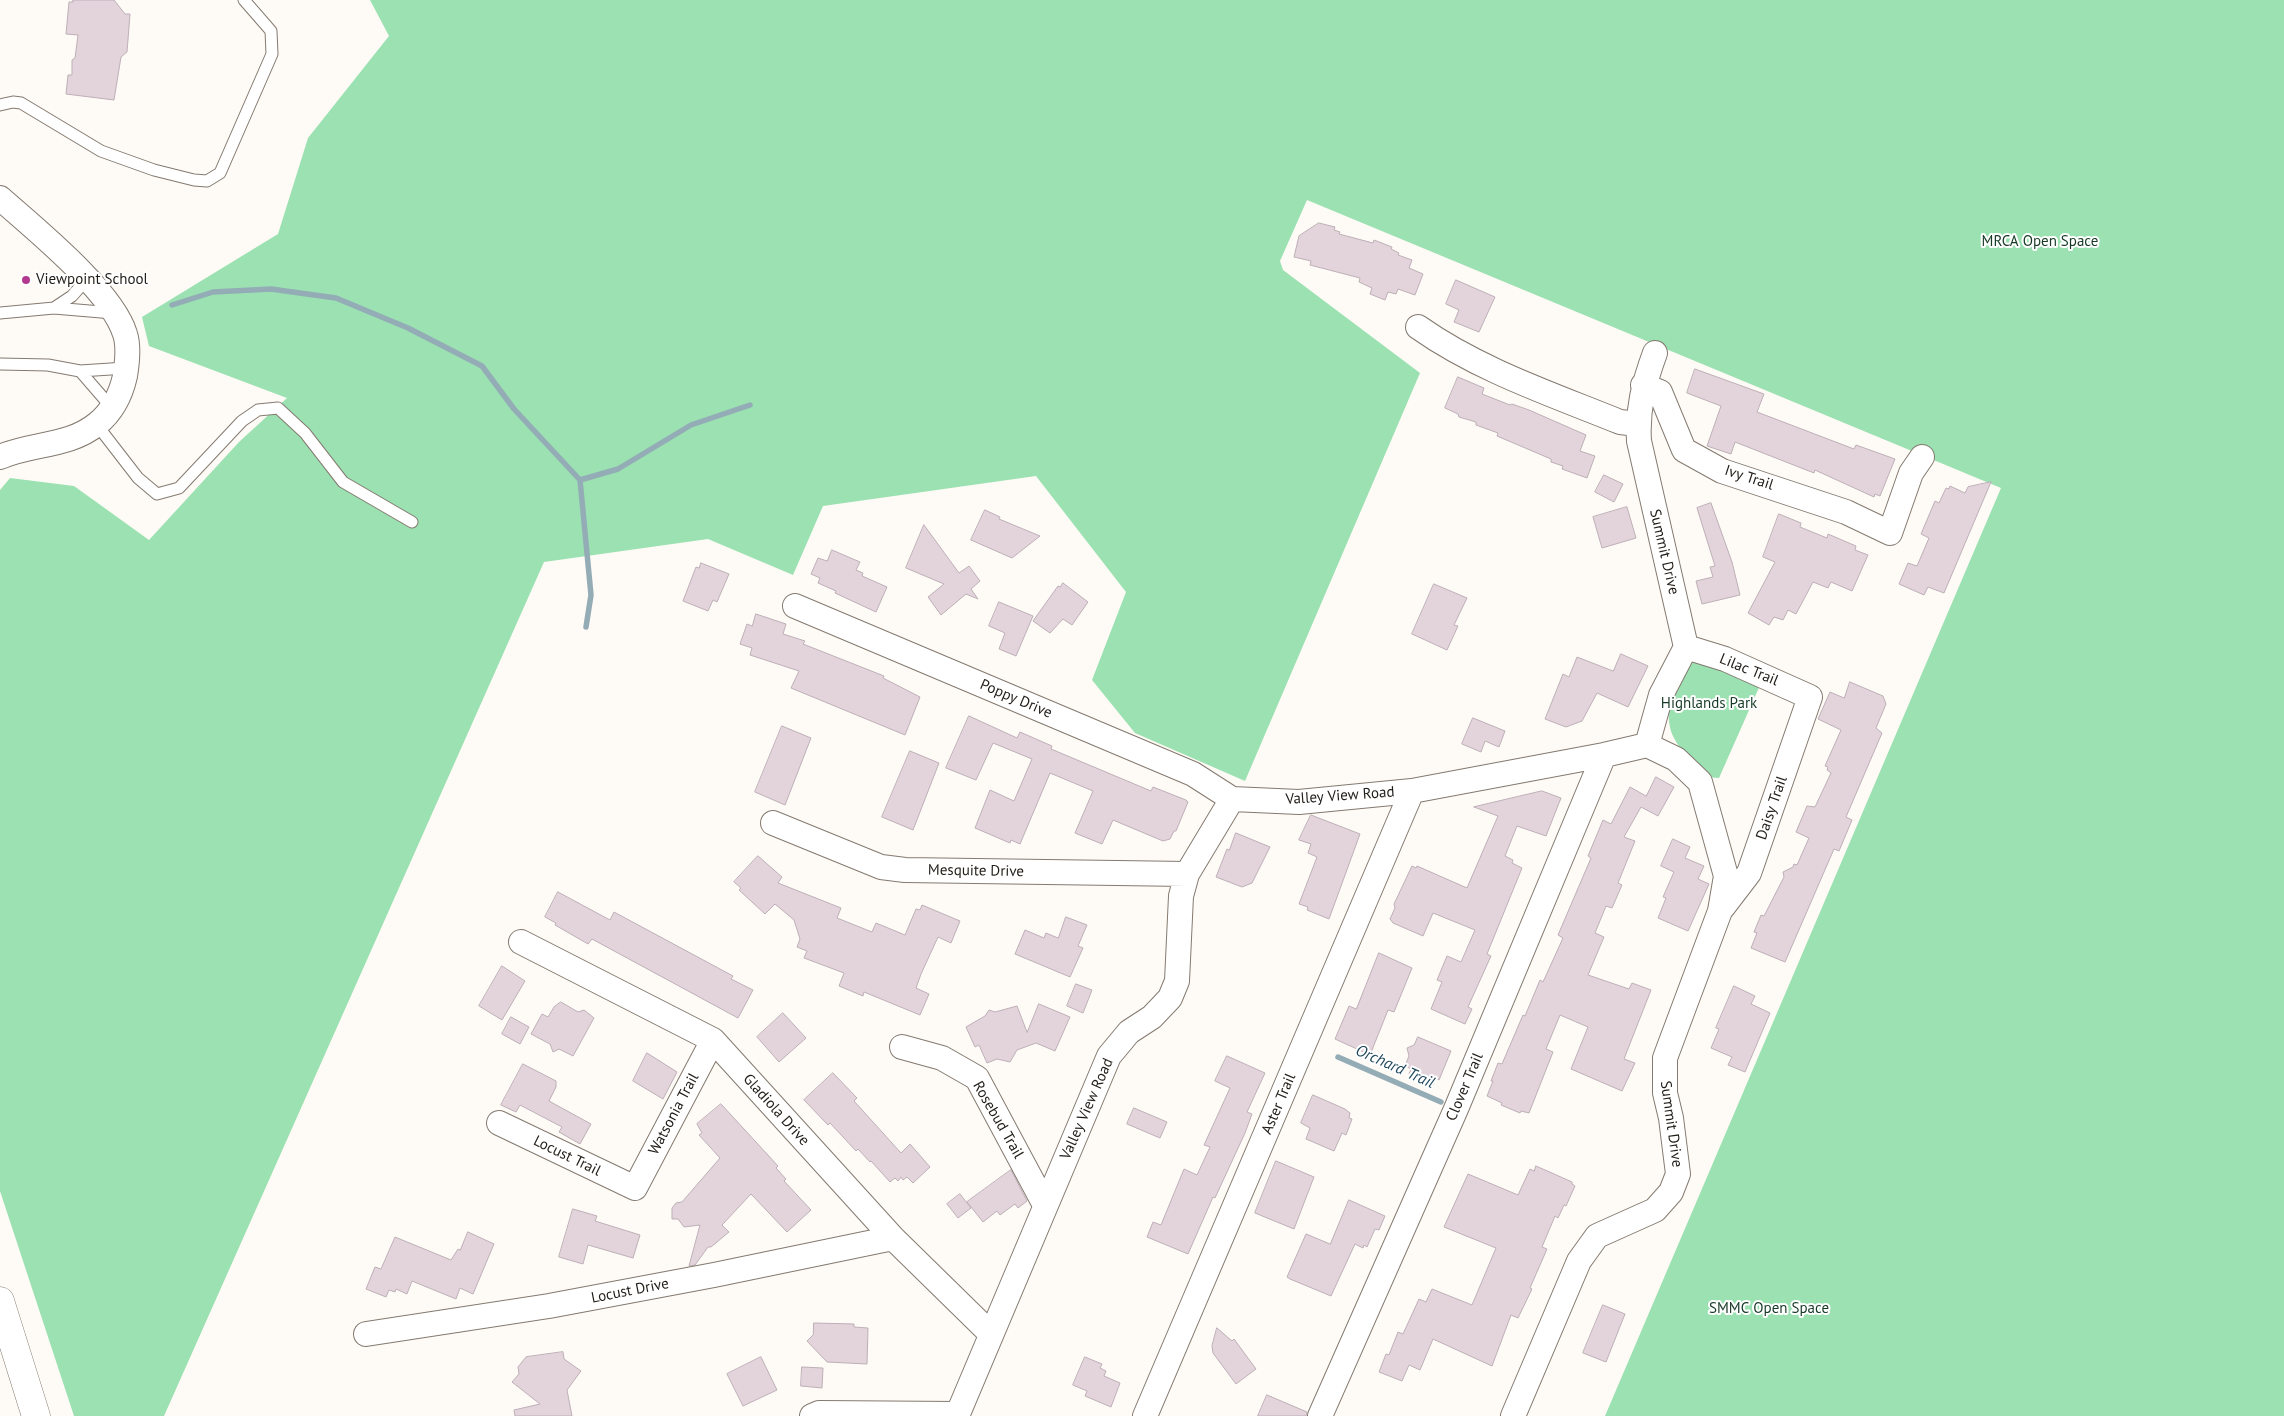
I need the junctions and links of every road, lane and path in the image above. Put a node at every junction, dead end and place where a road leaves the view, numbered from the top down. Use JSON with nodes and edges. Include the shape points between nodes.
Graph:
{"nodes":[{"id":1,"x":244,"y":0,"type":"edge"},
{"id":2,"x":0,"y":105,"type":"edge"},
{"id":3,"x":0,"y":198,"type":"edge"},
{"id":4,"x":87,"y":279,"type":"junction"},
{"id":5,"x":54,"y":308,"type":"junction"},
{"id":6,"x":0,"y":313,"type":"edge"},
{"id":7,"x":116,"y":313,"type":"junction"},
{"id":8,"x":1418,"y":327,"type":"dead end"},
{"id":9,"x":1655,"y":354,"type":"dead end"},
{"id":10,"x":0,"y":364,"type":"edge"},
{"id":11,"x":126,"y":368,"type":"junction"},
{"id":12,"x":80,"y":371,"type":"junction"},
{"id":13,"x":1643,"y":385,"type":"junction"},
{"id":14,"x":104,"y":416,"type":"junction"},
{"id":15,"x":1638,"y":424,"type":"junction"},
{"id":16,"x":0,"y":457,"type":"edge"},
{"id":17,"x":1922,"y":457,"type":"dead end"},
{"id":18,"x":412,"y":522,"type":"dead end"},
{"id":19,"x":795,"y":606,"type":"dead end"},
{"id":20,"x":1686,"y":647,"type":"junction"},
{"id":21,"x":1810,"y":697,"type":"joint"},
{"id":22,"x":1647,"y":745,"type":"junction"},
{"id":23,"x":1604,"y":755,"type":"junction"},
{"id":24,"x":1412,"y":791,"type":"junction"},
{"id":25,"x":1232,"y":799,"type":"junction"},
{"id":26,"x":773,"y":823,"type":"dead end"},
{"id":27,"x":1187,"y":874,"type":"junction"},
{"id":28,"x":1720,"y":911,"type":"junction"},
{"id":29,"x":521,"y":942,"type":"dead end"},
{"id":30,"x":713,"y":1040,"type":"junction"},
{"id":31,"x":902,"y":1047,"type":"dead end"},
{"id":32,"x":499,"y":1123,"type":"dead end"},
{"id":33,"x":634,"y":1188,"type":"joint"},
{"id":34,"x":1045,"y":1205,"type":"junction"},
{"id":35,"x":893,"y":1238,"type":"junction"},
{"id":36,"x":0,"y":1302,"type":"edge"},
{"id":37,"x":366,"y":1334,"type":"dead end"},
{"id":38,"x":990,"y":1334,"type":"junction"},
{"id":39,"x":957,"y":1415,"type":"edge"},
{"id":40,"x":36,"y":1416,"type":"edge"},
{"id":41,"x":812,"y":1416,"type":"edge"},
{"id":42,"x":1145,"y":1416,"type":"edge"},
{"id":43,"x":1320,"y":1416,"type":"edge"},
{"id":44,"x":1513,"y":1416,"type":"edge"}],
"edges":[{"from":1,"to":2,"type":"lane","via":[[271,31],[272,54],[220,173],[207,181],[154,170],[101,151],[22,103]]},
{"from":3,"to":4,"type":"street"},
{"from":4,"to":5,"type":"lane","via":[[72,296]]},
{"from":4,"to":7,"type":"street"},
{"from":5,"to":6,"type":"lane"},
{"from":5,"to":7,"type":"lane"},
{"from":7,"to":11,"type":"street","via":[[126,336]]},
{"from":8,"to":15,"type":"street","via":[[1484,366],[1620,422]]},
{"from":9,"to":13,"type":"street","name":"Summit Drive"},
{"from":10,"to":12,"type":"lane","via":[[48,365]]},
{"from":11,"to":12,"type":"lane"},
{"from":11,"to":14,"type":"street","via":[[123,388]]},
{"from":12,"to":14,"type":"lane"},
{"from":13,"to":15,"type":"street","name":"Summit Drive"},
{"from":13,"to":17,"type":"street","name":"Ivy Trail","via":[[1660,392],[1684,450],[1722,470],[1846,512],[1890,533],[1911,473]]},
{"from":14,"to":16,"type":"street","via":[[70,439]]},
{"from":14,"to":18,"type":"lane","via":[[138,478],[157,494],[179,488],[242,421],[258,410],[278,408],[306,433],[344,482]]},
{"from":15,"to":20,"type":"street","name":"Summit Drive","via":[[1639,441]]},
{"from":19,"to":25,"type":"street","name":"Poppy Drive","via":[[1193,774]]},
{"from":20,"to":21,"type":"street","name":"Lilac Trail","via":[[1725,659]]},
{"from":20,"to":22,"type":"street","via":[[1661,695]]},
{"from":21,"to":28,"type":"street","name":"Daisy Trail","via":[[1749,873]]},
{"from":22,"to":23,"type":"street","name":"Valley View Road"},
{"from":22,"to":28,"type":"street","name":"Summit Drive","via":[[1676,759],[1700,782],[1726,876]]},
{"from":23,"to":24,"type":"street","name":"Valley View Road"},
{"from":23,"to":43,"type":"street","name":"Clover Trail","via":[[1456,1109]]},
{"from":24,"to":25,"type":"street","name":"Valley View Road","via":[[1299,802]]},
{"from":24,"to":42,"type":"street","name":"Aster Trail"},
{"from":25,"to":27,"type":"street","name":"Valley View Road"},
{"from":26,"to":27,"type":"street","name":"Mesquite Drive","via":[[881,867],[905,870]]},
{"from":27,"to":34,"type":"street","name":"Valley View Road","via":[[1181,896],[1177,981],[1170,998],[1152,1017],[1129,1032],[1109,1056]]},
{"from":28,"to":44,"type":"street","name":"Summit Drive","via":[[1664,1058],[1665,1093],[1678,1174],[1671,1192],[1656,1210],[1597,1236],[1579,1261]]},
{"from":29,"to":30,"type":"street","name":"Gladiola Drive"},
{"from":30,"to":33,"type":"street","name":"Watsonia Trail"},
{"from":30,"to":35,"type":"street","name":"Gladiola Drive"},
{"from":31,"to":34,"type":"street","name":"Rosebud Trail","via":[[942,1058],[977,1078]]},
{"from":32,"to":33,"type":"street","name":"Locust Trail"},
{"from":34,"to":38,"type":"street","name":"Valley View Road"},
{"from":35,"to":37,"type":"street","name":"Locust Drive","via":[[559,1304]]},
{"from":35,"to":38,"type":"street","name":"Gladiola Drive"},
{"from":36,"to":40,"type":"main road"},
{"from":38,"to":39,"type":"street","name":"Valley View Road"},
{"from":39,"to":41,"type":"street","via":[[819,1413]]}]}
